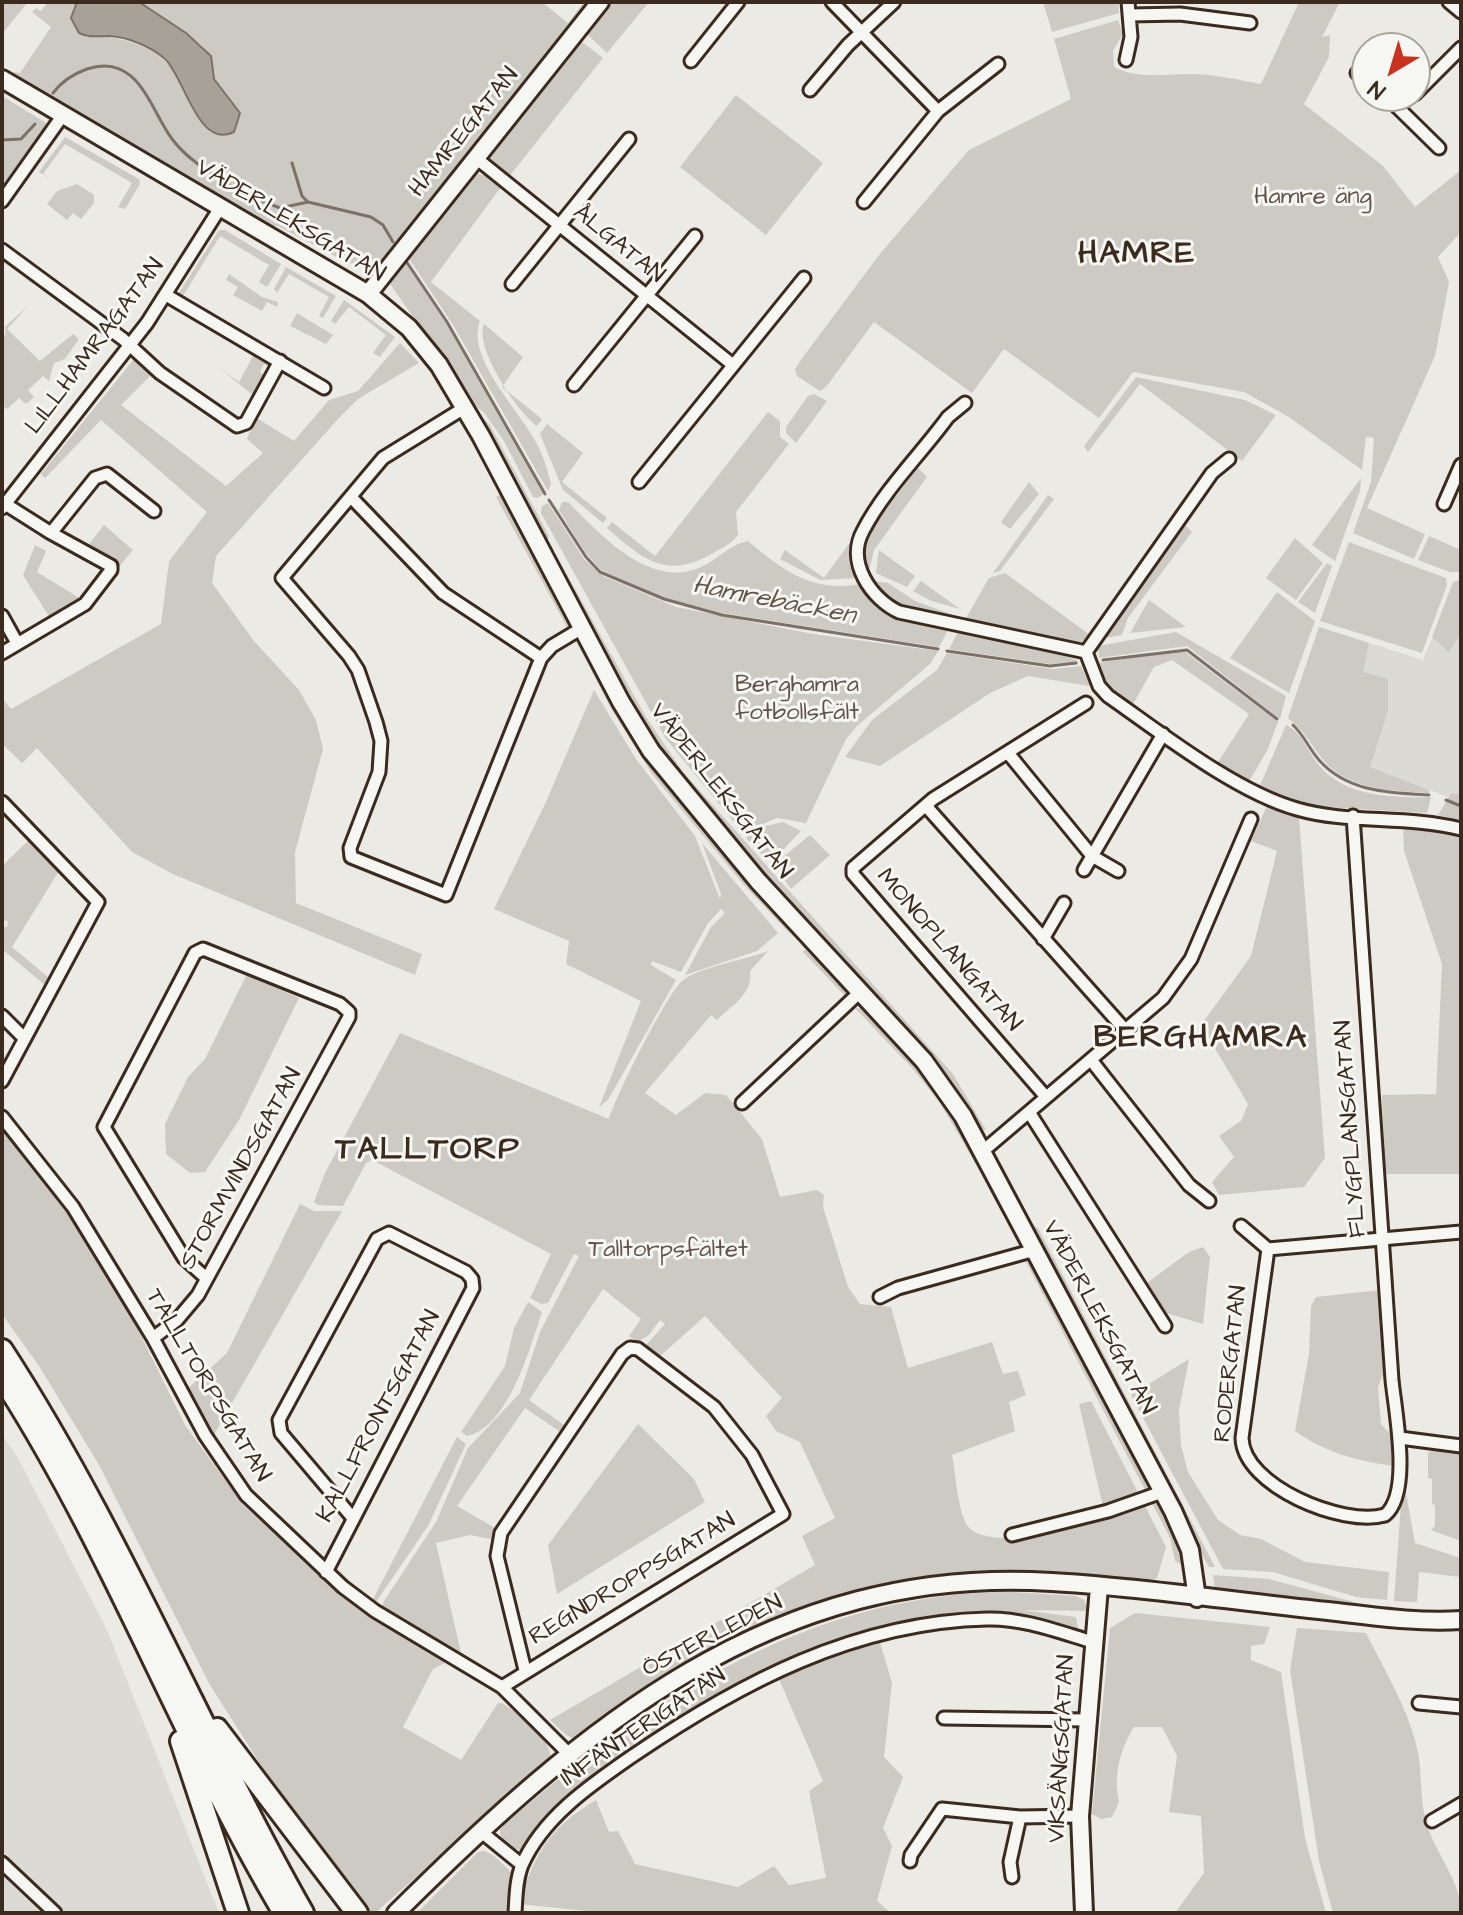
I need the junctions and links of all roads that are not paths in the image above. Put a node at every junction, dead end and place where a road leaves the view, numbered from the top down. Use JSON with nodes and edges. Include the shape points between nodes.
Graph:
{"nodes":[{"id":1,"x":600,"y":2,"type":"edge"},
{"id":2,"x":738,"y":2,"type":"edge"},
{"id":3,"x":832,"y":2,"type":"edge"},
{"id":4,"x":894,"y":2,"type":"edge"},
{"id":5,"x":1128,"y":2,"type":"edge"},
{"id":6,"x":1449,"y":2,"type":"edge"},
{"id":7,"x":1461,"y":12,"type":"edge"},
{"id":8,"x":1130,"y":15,"type":"junction"},
{"id":9,"x":1250,"y":23,"type":"dead end"},
{"id":10,"x":860,"y":32,"type":"junction"},
{"id":11,"x":1461,"y":48,"type":"edge"},
{"id":12,"x":1126,"y":60,"type":"dead end"},
{"id":13,"x":691,"y":61,"type":"dead end"},
{"id":14,"x":998,"y":64,"type":"dead end"},
{"id":15,"x":1431,"y":78,"type":"edge"},
{"id":16,"x":2,"y":79,"type":"edge"},
{"id":17,"x":810,"y":90,"type":"dead end"},
{"id":18,"x":938,"y":111,"type":"junction"},
{"id":19,"x":1405,"y":112,"type":"edge"},
{"id":20,"x":63,"y":115,"type":"junction"},
{"id":21,"x":629,"y":139,"type":"dead end"},
{"id":22,"x":1439,"y":148,"type":"dead end"},
{"id":23,"x":476,"y":158,"type":"junction"},
{"id":24,"x":2,"y":201,"type":"edge"},
{"id":25,"x":864,"y":202,"type":"dead end"},
{"id":26,"x":220,"y":208,"type":"junction"},
{"id":27,"x":560,"y":226,"type":"junction"},
{"id":28,"x":695,"y":236,"type":"dead end"},
{"id":29,"x":2,"y":250,"type":"edge"},
{"id":30,"x":804,"y":278,"type":"dead end"},
{"id":31,"x":512,"y":284,"type":"dead end"},
{"id":32,"x":368,"y":294,"type":"junction"},
{"id":33,"x":166,"y":295,"type":"junction"},
{"id":34,"x":645,"y":296,"type":"junction"},
{"id":35,"x":128,"y":347,"type":"junction"},
{"id":36,"x":280,"y":361,"type":"junction"},
{"id":37,"x":733,"y":365,"type":"junction"},
{"id":38,"x":574,"y":385,"type":"dead end"},
{"id":39,"x":324,"y":388,"type":"dead end"},
{"id":40,"x":965,"y":403,"type":"dead end"},
{"id":41,"x":464,"y":408,"type":"junction"},
{"id":42,"x":1229,"y":459,"type":"dead end"},
{"id":43,"x":1461,"y":465,"type":"edge"},
{"id":44,"x":639,"y":482,"type":"dead end"},
{"id":45,"x":351,"y":497,"type":"junction"},
{"id":46,"x":1444,"y":504,"type":"dead end"},
{"id":47,"x":3,"y":505,"type":"edge"},
{"id":48,"x":154,"y":511,"type":"dead end"},
{"id":49,"x":51,"y":533,"type":"junction"},
{"id":50,"x":2,"y":616,"type":"edge"},
{"id":51,"x":582,"y":628,"type":"junction"},
{"id":52,"x":17,"y":643,"type":"junction"},
{"id":53,"x":1086,"y":652,"type":"junction"},
{"id":54,"x":2,"y":653,"type":"edge"},
{"id":55,"x":541,"y":658,"type":"junction"},
{"id":56,"x":1086,"y":703,"type":"dead end"},
{"id":57,"x":1163,"y":734,"type":"junction"},
{"id":58,"x":1008,"y":753,"type":"junction"},
{"id":59,"x":2,"y":802,"type":"edge"},
{"id":60,"x":926,"y":806,"type":"junction"},
{"id":61,"x":1353,"y":816,"type":"junction"},
{"id":62,"x":1251,"y":819,"type":"dead end"},
{"id":63,"x":1461,"y":829,"type":"edge"},
{"id":64,"x":1092,"y":856,"type":"junction"},
{"id":65,"x":1084,"y":870,"type":"dead end"},
{"id":66,"x":1118,"y":871,"type":"dead end"},
{"id":67,"x":1064,"y":903,"type":"dead end"},
{"id":68,"x":1043,"y":939,"type":"junction"},
{"id":69,"x":860,"y":992,"type":"junction"},
{"id":70,"x":2,"y":1016,"type":"edge"},
{"id":71,"x":1126,"y":1031,"type":"junction"},
{"id":72,"x":24,"y":1038,"type":"junction"},
{"id":73,"x":1091,"y":1060,"type":"junction"},
{"id":74,"x":2,"y":1081,"type":"edge"},
{"id":75,"x":1046,"y":1097,"type":"junction"},
{"id":76,"x":742,"y":1103,"type":"dead end"},
{"id":77,"x":1029,"y":1112,"type":"junction"},
{"id":78,"x":2,"y":1117,"type":"edge"},
{"id":79,"x":983,"y":1151,"type":"junction"},
{"id":80,"x":1209,"y":1201,"type":"dead end"},
{"id":81,"x":1241,"y":1226,"type":"dead end"},
{"id":82,"x":1461,"y":1232,"type":"edge"},
{"id":83,"x":1382,"y":1238,"type":"junction"},
{"id":84,"x":1268,"y":1249,"type":"junction"},
{"id":85,"x":1035,"y":1250,"type":"junction"},
{"id":86,"x":206,"y":1278,"type":"junction"},
{"id":87,"x":880,"y":1297,"type":"dead end"},
{"id":88,"x":1165,"y":1326,"type":"dead end"},
{"id":89,"x":153,"y":1338,"type":"junction"},
{"id":90,"x":2,"y":1350,"type":"edge"},
{"id":91,"x":2,"y":1377,"type":"edge"},
{"id":92,"x":1400,"y":1438,"type":"junction"},
{"id":93,"x":1461,"y":1446,"type":"edge"},
{"id":94,"x":1162,"y":1492,"type":"junction"},
{"id":95,"x":352,"y":1517,"type":"junction"},
{"id":96,"x":1012,"y":1535,"type":"dead end"},
{"id":97,"x":326,"y":1572,"type":"junction"},
{"id":98,"x":1099,"y":1587,"type":"junction"},
{"id":99,"x":1197,"y":1598,"type":"junction"},
{"id":100,"x":1461,"y":1620,"type":"edge"},
{"id":101,"x":1093,"y":1642,"type":"junction"},
{"id":102,"x":525,"y":1670,"type":"junction"},
{"id":103,"x":176,"y":1672,"type":"junction"},
{"id":104,"x":502,"y":1687,"type":"junction"},
{"id":105,"x":1419,"y":1703,"type":"dead end"},
{"id":106,"x":1461,"y":1707,"type":"edge"},
{"id":107,"x":180,"y":1714,"type":"junction"},
{"id":108,"x":944,"y":1718,"type":"dead end"},
{"id":109,"x":1086,"y":1720,"type":"junction"},
{"id":110,"x":569,"y":1754,"type":"junction"},
{"id":111,"x":1461,"y":1804,"type":"edge"},
{"id":112,"x":1080,"y":1816,"type":"junction"},
{"id":113,"x":1020,"y":1817,"type":"junction"},
{"id":114,"x":1432,"y":1821,"type":"dead end"},
{"id":115,"x":479,"y":1830,"type":"junction"},
{"id":116,"x":910,"y":1861,"type":"dead end"},
{"id":117,"x":2,"y":1863,"type":"edge"},
{"id":118,"x":522,"y":1865,"type":"junction"},
{"id":119,"x":1012,"y":1877,"type":"dead end"},
{"id":120,"x":55,"y":1913,"type":"edge"},
{"id":121,"x":238,"y":1913,"type":"edge"},
{"id":122,"x":284,"y":1913,"type":"edge"},
{"id":123,"x":303,"y":1913,"type":"edge"},
{"id":124,"x":357,"y":1913,"type":"edge"},
{"id":125,"x":396,"y":1913,"type":"edge"},
{"id":126,"x":515,"y":1913,"type":"edge"},
{"id":127,"x":1084,"y":1913,"type":"edge"}],
"edges":[{"from":1,"to":23,"type":"street","name":"HAMREGATAN"},
{"from":2,"to":13,"type":"street"},
{"from":3,"to":10,"type":"street"},
{"from":4,"to":10,"type":"street"},
{"from":5,"to":8,"type":"street"},
{"from":6,"to":7,"type":"street"},
{"from":8,"to":9,"type":"street","via":[[1203,15]]},
{"from":8,"to":12,"type":"street"},
{"from":10,"to":17,"type":"street"},
{"from":10,"to":18,"type":"street"},
{"from":11,"to":15,"type":"street"},
{"from":14,"to":18,"type":"street"},
{"from":16,"to":20,"type":"street","name":"VÄDERLEKSGATAN"},
{"from":18,"to":25,"type":"street"},
{"from":19,"to":22,"type":"street"},
{"from":20,"to":24,"type":"street"},
{"from":20,"to":26,"type":"street","name":"VÄDERLEKSGATAN"},
{"from":21,"to":27,"type":"street"},
{"from":23,"to":27,"type":"street","name":"ÅLGATAN"},
{"from":23,"to":32,"type":"street","name":"HAMREGATAN"},
{"from":26,"to":32,"type":"street","name":"VÄDERLEKSGATAN"},
{"from":26,"to":33,"type":"street","name":"LILLHAMRAGATAN"},
{"from":27,"to":31,"type":"street"},
{"from":27,"to":34,"type":"street","name":"ÅLGATAN"},
{"from":28,"to":34,"type":"street"},
{"from":29,"to":35,"type":"street"},
{"from":30,"to":37,"type":"street"},
{"from":32,"to":41,"type":"street","name":"VÄDERLEKSGATAN","via":[[423,344]]},
{"from":33,"to":35,"type":"street","name":"LILLHAMRAGATAN"},
{"from":33,"to":36,"type":"street"},
{"from":34,"to":37,"type":"street","name":"ÅLGATAN"},
{"from":34,"to":38,"type":"street"},
{"from":35,"to":36,"type":"street","via":[[237,426],[246,423]]},
{"from":35,"to":47,"type":"street","name":"LILLHAMRAGATAN"},
{"from":36,"to":39,"type":"street"},
{"from":37,"to":44,"type":"street"},
{"from":40,"to":53,"type":"street","via":[[948,417],[863,531],[858,554],[866,584],[881,602],[899,612]]},
{"from":41,"to":45,"type":"street","via":[[383,458]]},
{"from":41,"to":51,"type":"street","name":"VÄDERLEKSGATAN"},
{"from":42,"to":53,"type":"street","via":[[1212,473]]},
{"from":43,"to":46,"type":"street"},
{"from":45,"to":55,"type":"street","via":[[443,593]]},
{"from":45,"to":55,"type":"street","via":[[284,573],[283,583],[358,670],[381,741],[379,772],[351,857],[446,895]]},
{"from":47,"to":49,"type":"street"},
{"from":48,"to":49,"type":"street","via":[[107,474],[100,475]]},
{"from":49,"to":52,"type":"street","via":[[111,570],[85,604]]},
{"from":50,"to":52,"type":"street"},
{"from":51,"to":55,"type":"street"},
{"from":51,"to":69,"type":"street","name":"VÄDERLEKSGATAN","via":[[651,751],[758,881]]},
{"from":52,"to":54,"type":"street"},
{"from":53,"to":57,"type":"street","via":[[1108,696]]},
{"from":56,"to":58,"type":"street"},
{"from":57,"to":61,"type":"street","via":[[1276,802],[1318,814]]},
{"from":57,"to":64,"type":"street"},
{"from":58,"to":60,"type":"street"},
{"from":58,"to":64,"type":"street"},
{"from":59,"to":72,"type":"street","via":[[98,902]]},
{"from":60,"to":68,"type":"street"},
{"from":60,"to":75,"type":"street","name":"MONOPLANGATAN","via":[[856,864],[853,874]]},
{"from":61,"to":63,"type":"street"},
{"from":61,"to":83,"type":"street","name":"FLYGPLANSGATAN"},
{"from":62,"to":71,"type":"street","via":[[1191,959],[1163,998]]},
{"from":64,"to":65,"type":"street"},
{"from":64,"to":66,"type":"street"},
{"from":67,"to":68,"type":"street"},
{"from":68,"to":71,"type":"street"},
{"from":69,"to":76,"type":"street"},
{"from":69,"to":79,"type":"street","name":"VÄDERLEKSGATAN","via":[[948,1091]]},
{"from":70,"to":72,"type":"street"},
{"from":71,"to":73,"type":"street"},
{"from":72,"to":74,"type":"street"},
{"from":73,"to":75,"type":"street"},
{"from":73,"to":80,"type":"street","via":[[1189,1185]]},
{"from":75,"to":77,"type":"street"},
{"from":77,"to":79,"type":"street"},
{"from":77,"to":88,"type":"street"},
{"from":78,"to":89,"type":"street","name":"TALLTORPSGATAN","via":[[73,1207]]},
{"from":79,"to":85,"type":"street","name":"VÄDERLEKSGATAN"},
{"from":81,"to":84,"type":"street"},
{"from":82,"to":83,"type":"street"},
{"from":83,"to":84,"type":"street"},
{"from":83,"to":92,"type":"street","name":"FLYGPLANSGATAN"},
{"from":84,"to":92,"type":"street","name":"RODERGATAN","via":[[1242,1438],[1247,1462],[1269,1482],[1309,1503],[1378,1517],[1389,1511],[1396,1494]]},
{"from":85,"to":87,"type":"street"},
{"from":85,"to":94,"type":"street","name":"VÄDERLEKSGATAN"},
{"from":86,"to":86,"type":"street","name":"STORMVINDSGATAN","via":[[349,1017],[346,1008],[203,949],[195,953],[104,1127],[184,1258]]},
{"from":86,"to":89,"type":"street","name":"STORMVINDSGATAN","via":[[189,1308]]},
{"from":89,"to":97,"type":"street","name":"TALLTORPSGATAN","via":[[205,1435],[246,1495]]},
{"from":90,"to":103,"type":"highway","via":[[58,1441]]},
{"from":91,"to":107,"type":"highway","via":[[74,1501]]},
{"from":92,"to":93,"type":"street"},
{"from":94,"to":96,"type":"street"},
{"from":94,"to":99,"type":"street","name":"VÄDERLEKSGATAN","via":[[1190,1550]]},
{"from":95,"to":95,"type":"street","name":"KALLFRONTSGATAN","via":[[473,1284],[466,1272],[389,1233],[377,1239],[278,1428]]},
{"from":95,"to":97,"type":"street","name":"KALLFRONTSGATAN"},
{"from":97,"to":104,"type":"street","name":"TALLTORPSGATAN","via":[[375,1611]]},
{"from":98,"to":99,"type":"street","name":"ÖSTERLEDEN"},
{"from":98,"to":101,"type":"street","name":"VIKSÄNGSGATAN"},
{"from":98,"to":110,"type":"street","name":"ÖSTERLEDEN","via":[[988,1580],[933,1584],[845,1601],[734,1647],[612,1719]]},
{"from":99,"to":100,"type":"street","name":"ÖSTERLEDEN"},
{"from":101,"to":109,"type":"street","name":"VIKSÄNGSGATAN"},
{"from":101,"to":118,"type":"street","name":"INFANTERIGATAN","via":[[987,1619],[873,1635],[790,1664],[730,1694],[621,1764],[561,1811]]},
{"from":102,"to":102,"type":"street","name":"REGNDROPPSGATAN","via":[[505,1596],[498,1543],[504,1524],[626,1350],[638,1349],[714,1407],[752,1455],[784,1510],[780,1518]]},
{"from":102,"to":104,"type":"street","name":"REGNDROPPSGATAN"},
{"from":103,"to":123,"type":"highway"},
{"from":103,"to":124,"type":"highway","via":[[190,1681],[239,1762]]},
{"from":104,"to":110,"type":"street","name":"TALLTORPSGATAN"},
{"from":105,"to":106,"type":"street"},
{"from":107,"to":121,"type":"highway","via":[[176,1727]]},
{"from":107,"to":122,"type":"highway"},
{"from":108,"to":109,"type":"street"},
{"from":109,"to":112,"type":"street","name":"VIKSÄNGSGATAN"},
{"from":110,"to":115,"type":"street","name":"ÖSTERLEDEN"},
{"from":111,"to":114,"type":"street"},
{"from":112,"to":113,"type":"street"},
{"from":112,"to":127,"type":"street","name":"VIKSÄNGSGATAN"},
{"from":113,"to":116,"type":"street","via":[[942,1809]]},
{"from":113,"to":119,"type":"street"},
{"from":115,"to":118,"type":"street"},
{"from":115,"to":125,"type":"street","name":"ÖSTERLEDEN"},
{"from":117,"to":120,"type":"street"},
{"from":118,"to":126,"type":"street","name":"INFANTERIGATAN"}]}
